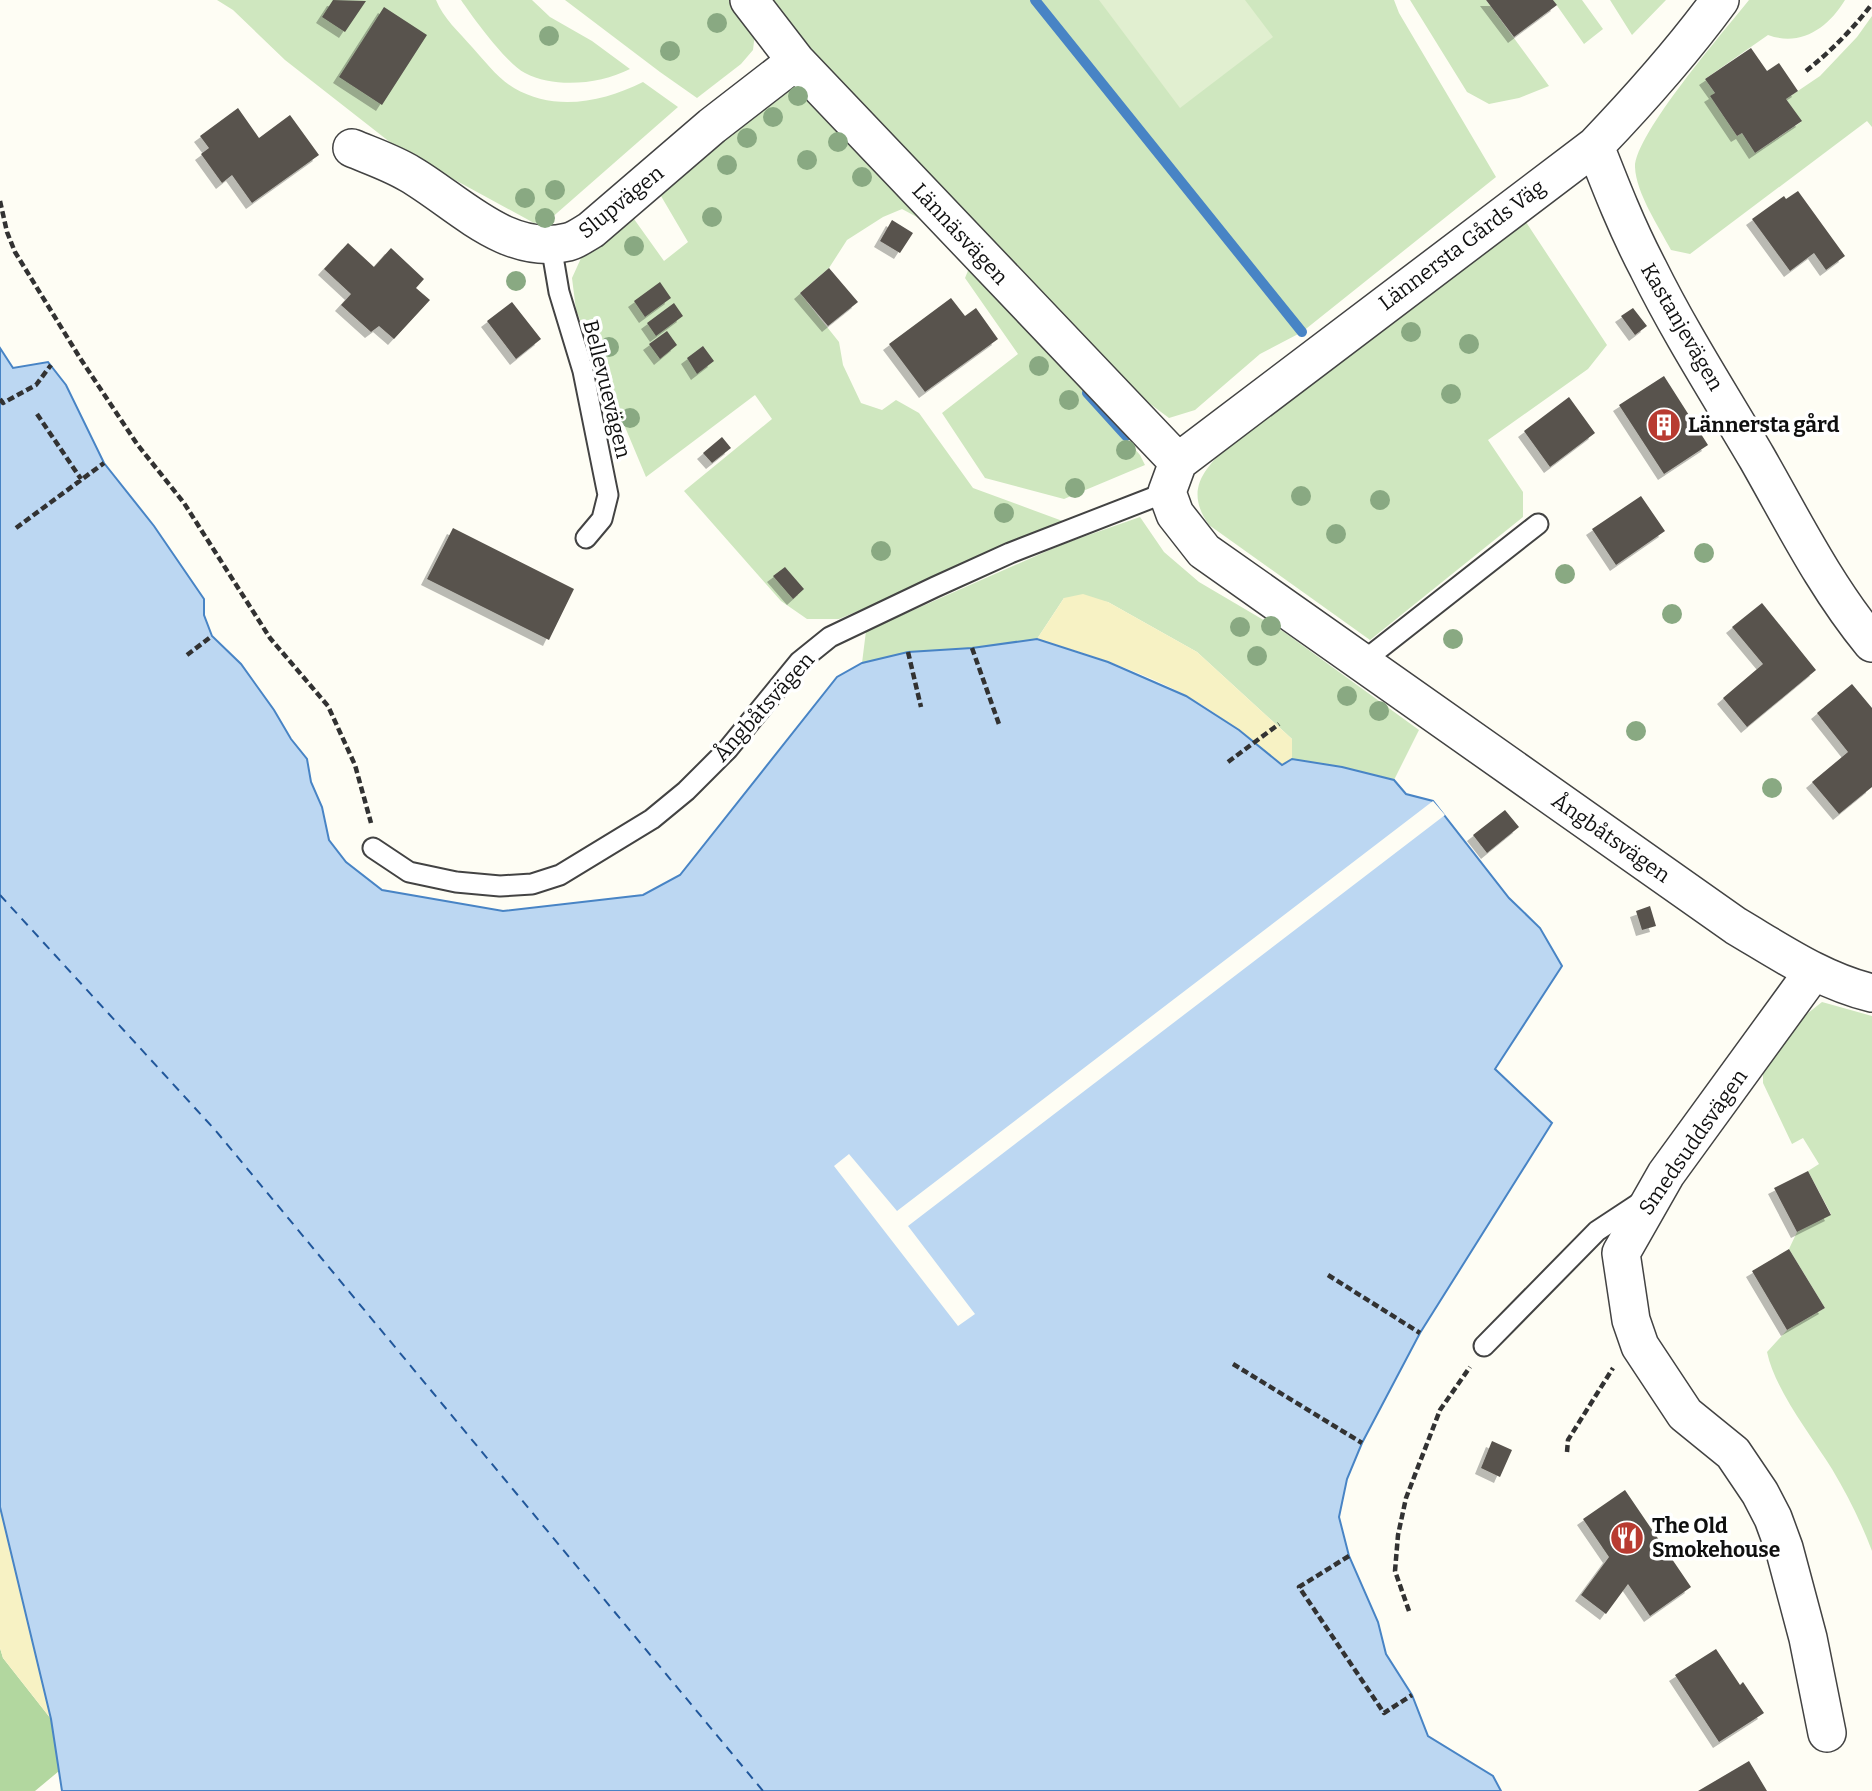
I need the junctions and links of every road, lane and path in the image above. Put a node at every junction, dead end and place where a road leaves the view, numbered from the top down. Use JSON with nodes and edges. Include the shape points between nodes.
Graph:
{"nodes":[{"id":1,"x":749,"y":0,"type":"edge"},
{"id":2,"x":1720,"y":0,"type":"edge"},
{"id":3,"x":1872,"y":4,"type":"edge"},
{"id":4,"x":796,"y":61,"type":"junction"},
{"id":5,"x":1806,"y":71,"type":"dead end"},
{"id":6,"x":1595,"y":146,"type":"junction"},
{"id":7,"x":352,"y":148,"type":"dead end"},
{"id":8,"x":0,"y":201,"type":"edge"},
{"id":9,"x":551,"y":245,"type":"junction"},
{"id":10,"x":51,"y":365,"type":"dead end"},
{"id":11,"x":0,"y":399,"type":"edge"},
{"id":12,"x":37,"y":414,"type":"dead end"},
{"id":13,"x":104,"y":463,"type":"dead end"},
{"id":14,"x":1172,"y":477,"type":"junction"},
{"id":15,"x":80,"y":480,"type":"junction"},
{"id":16,"x":1538,"y":524,"type":"dead end"},
{"id":17,"x":16,"y":527,"type":"dead end"},
{"id":18,"x":586,"y":538,"type":"dead end"},
{"id":19,"x":212,"y":636,"type":"dead end"},
{"id":20,"x":1872,"y":643,"type":"edge"},
{"id":21,"x":972,"y":648,"type":"dead end"},
{"id":22,"x":908,"y":652,"type":"dead end"},
{"id":23,"x":187,"y":655,"type":"dead end"},
{"id":24,"x":1361,"y":663,"type":"junction"},
{"id":25,"x":921,"y":706,"type":"dead end"},
{"id":26,"x":1279,"y":724,"type":"dead end"},
{"id":27,"x":1000,"y":727,"type":"dead end"},
{"id":28,"x":1228,"y":762,"type":"dead end"},
{"id":29,"x":373,"y":848,"type":"joint"},
{"id":30,"x":1813,"y":972,"type":"junction"},
{"id":31,"x":1872,"y":993,"type":"edge"},
{"id":32,"x":1654,"y":1194,"type":"junction"},
{"id":33,"x":1328,"y":1275,"type":"dead end"},
{"id":34,"x":1631,"y":1320,"type":"junction"},
{"id":35,"x":1420,"y":1333,"type":"dead end"},
{"id":36,"x":1484,"y":1346,"type":"joint"},
{"id":37,"x":1233,"y":1364,"type":"dead end"},
{"id":38,"x":1362,"y":1443,"type":"dead end"},
{"id":39,"x":1567,"y":1452,"type":"dead end"},
{"id":40,"x":1349,"y":1556,"type":"dead end"},
{"id":41,"x":1409,"y":1611,"type":"dead end"},
{"id":42,"x":1412,"y":1695,"type":"dead end"},
{"id":43,"x":1827,"y":1733,"type":"dead end"}],
"edges":[{"from":1,"to":4,"type":"street","name":"Lännäsvägen"},
{"from":2,"to":6,"type":"street","name":"Lännersta Gårds Väg","via":[[1649,89]]},
{"from":3,"to":5,"type":"path","via":[[1847,35]]},
{"from":4,"to":9,"type":"street","name":"Slupvägen","via":[[591,230],[571,242]]},
{"from":4,"to":14,"type":"street","name":"Lännäsvägen"},
{"from":6,"to":14,"type":"street","name":"Lännersta Gårds Väg"},
{"from":6,"to":20,"type":"street","name":"Kastanjevägen","via":[[1649,271],[1817,566]]},
{"from":7,"to":9,"type":"street","name":"Slupvägen","via":[[408,173],[498,233]]},
{"from":8,"to":29,"type":"path","via":[[15,253],[80,358],[137,444],[184,503],[270,638],[328,706],[371,815]]},
{"from":9,"to":18,"type":"lane","name":"Bellevuevägen","via":[[608,495],[601,519]]},
{"from":10,"to":11,"type":"path","via":[[36,385],[3,403]]},
{"from":12,"to":15,"type":"path"},
{"from":13,"to":15,"type":"path"},
{"from":14,"to":24,"type":"street","name":"Ångbåtsvägen","via":[[1175,514],[1204,551]]},
{"from":14,"to":29,"type":"lane","name":"Ångbåtsvägen","via":[[830,637],[799,662],[728,749],[686,791],[652,819],[560,875],[532,884],[456,882],[409,872]]},
{"from":15,"to":17,"type":"path"},
{"from":16,"to":24,"type":"lane"},
{"from":19,"to":23,"type":"path"},
{"from":21,"to":27,"type":"path"},
{"from":22,"to":25,"type":"path"},
{"from":24,"to":30,"type":"street","name":"Ångbåtsvägen","via":[[1736,926]]},
{"from":26,"to":28,"type":"path"},
{"from":30,"to":31,"type":"street","name":"Ångbåtsvägen"},
{"from":30,"to":32,"type":"street","name":"Smedsuddsvägen"},
{"from":32,"to":34,"type":"street","name":"Smedsuddsvägen","via":[[1621,1253]]},
{"from":32,"to":36,"type":"lane","via":[[1597,1231]]},
{"from":33,"to":35,"type":"path"},
{"from":34,"to":39,"type":"path","via":[[1614,1366],[1569,1440]]},
{"from":34,"to":43,"type":"street","name":"Smedsuddsvägen","via":[[1640,1346],[1685,1414],[1733,1452],[1773,1518],[1808,1638]]},
{"from":36,"to":41,"type":"path","via":[[1440,1410],[1406,1498],[1395,1571]]},
{"from":37,"to":38,"type":"path"},
{"from":40,"to":42,"type":"path","via":[[1299,1587],[1384,1713]]}]}
